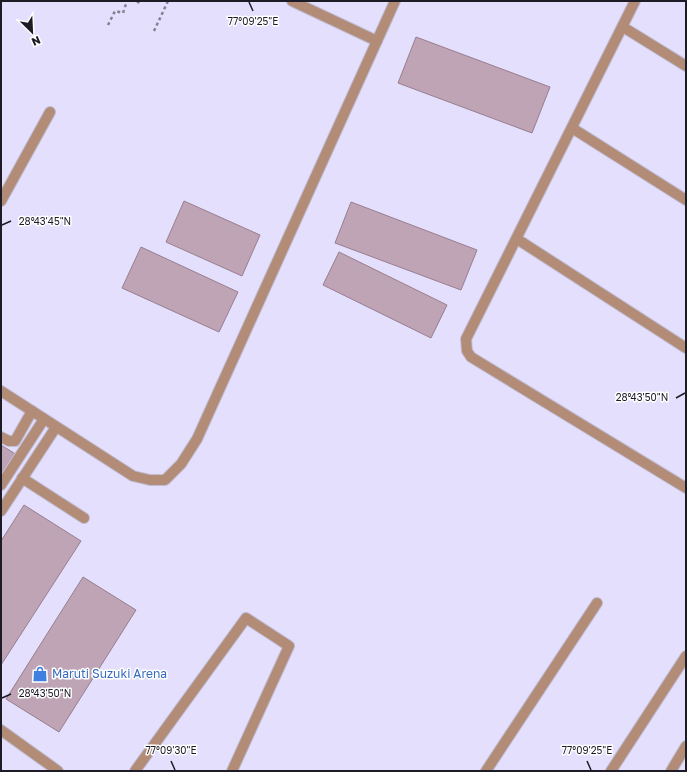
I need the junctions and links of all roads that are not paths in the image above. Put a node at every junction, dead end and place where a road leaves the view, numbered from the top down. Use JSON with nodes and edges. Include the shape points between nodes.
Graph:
{"nodes":[{"id":1,"x":292,"y":1,"type":"edge"},
{"id":2,"x":395,"y":1,"type":"edge"},
{"id":3,"x":635,"y":1,"type":"edge"},
{"id":4,"x":623,"y":27,"type":"junction"},
{"id":5,"x":377,"y":41,"type":"junction"},
{"id":6,"x":686,"y":66,"type":"edge"},
{"id":7,"x":50,"y":112,"type":"dead end"},
{"id":8,"x":572,"y":128,"type":"junction"},
{"id":9,"x":686,"y":200,"type":"edge"},
{"id":10,"x":1,"y":201,"type":"edge"},
{"id":11,"x":517,"y":239,"type":"junction"},
{"id":12,"x":686,"y":348,"type":"edge"},
{"id":13,"x":1,"y":391,"type":"edge"},
{"id":14,"x":32,"y":411,"type":"junction"},
{"id":15,"x":44,"y":419,"type":"junction"},
{"id":16,"x":56,"y":427,"type":"junction"},
{"id":17,"x":1,"y":437,"type":"edge"},
{"id":18,"x":22,"y":478,"type":"junction"},
{"id":19,"x":1,"y":485,"type":"edge"},
{"id":20,"x":686,"y":488,"type":"edge"},
{"id":21,"x":1,"y":510,"type":"edge"},
{"id":22,"x":84,"y":518,"type":"dead end"},
{"id":23,"x":597,"y":602,"type":"dead end"},
{"id":24,"x":686,"y":656,"type":"edge"},
{"id":25,"x":1,"y":730,"type":"edge"},
{"id":26,"x":686,"y":746,"type":"edge"},
{"id":27,"x":58,"y":771,"type":"edge"},
{"id":28,"x":136,"y":771,"type":"edge"},
{"id":29,"x":232,"y":771,"type":"edge"},
{"id":30,"x":486,"y":771,"type":"edge"},
{"id":31,"x":611,"y":771,"type":"edge"},
{"id":32,"x":671,"y":771,"type":"edge"}],
"edges":[{"from":1,"to":5,"type":"street"},
{"from":2,"to":5,"type":"street"},
{"from":3,"to":4,"type":"street"},
{"from":4,"to":6,"type":"street"},
{"from":4,"to":8,"type":"street"},
{"from":5,"to":16,"type":"street","via":[[197,439],[182,464],[165,480],[133,476]]},
{"from":7,"to":10,"type":"street"},
{"from":8,"to":9,"type":"street"},
{"from":8,"to":11,"type":"street"},
{"from":11,"to":12,"type":"street"},
{"from":11,"to":20,"type":"street","via":[[466,339],[467,351],[471,357]]},
{"from":13,"to":14,"type":"street"},
{"from":14,"to":15,"type":"street"},
{"from":14,"to":17,"type":"street","via":[[15,441],[9,442]]},
{"from":15,"to":16,"type":"street"},
{"from":15,"to":19,"type":"street"},
{"from":16,"to":18,"type":"street"},
{"from":18,"to":21,"type":"street"},
{"from":18,"to":22,"type":"street"},
{"from":23,"to":30,"type":"street"},
{"from":24,"to":31,"type":"street"},
{"from":25,"to":27,"type":"street"},
{"from":26,"to":32,"type":"street"},
{"from":28,"to":29,"type":"street","via":[[246,618],[289,646]]}]}
